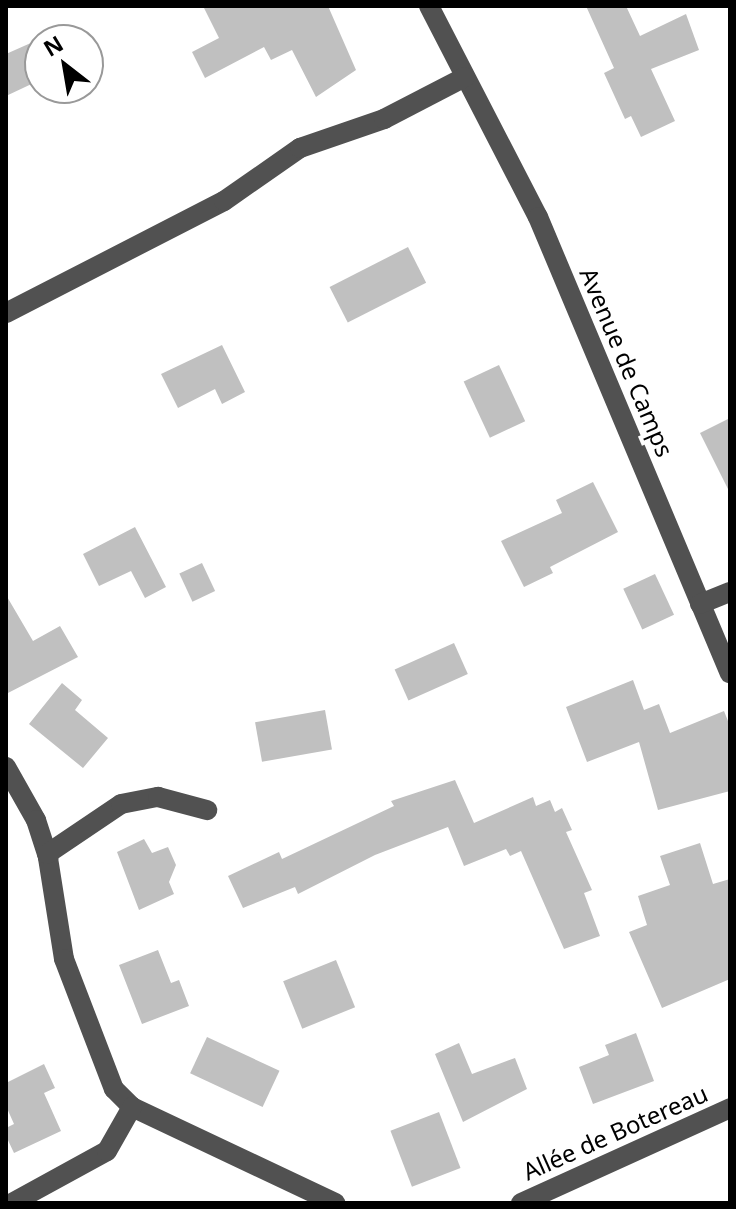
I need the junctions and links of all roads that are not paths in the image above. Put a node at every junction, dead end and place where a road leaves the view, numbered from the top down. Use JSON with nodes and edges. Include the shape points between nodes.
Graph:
{"nodes":[{"id":1,"x":429,"y":6,"type":"edge"},
{"id":2,"x":465,"y":77,"type":"junction"},
{"id":3,"x":6,"y":313,"type":"edge"},
{"id":4,"x":730,"y":592,"type":"edge"},
{"id":5,"x":700,"y":604,"type":"junction"},
{"id":6,"x":730,"y":673,"type":"edge"},
{"id":7,"x":6,"y":767,"type":"edge"},
{"id":8,"x":207,"y":810,"type":"dead end"},
{"id":9,"x":47,"y":854,"type":"junction"},
{"id":10,"x":132,"y":1107,"type":"junction"},
{"id":11,"x":730,"y":1108,"type":"edge"},
{"id":12,"x":12,"y":1203,"type":"edge"},
{"id":13,"x":335,"y":1203,"type":"edge"},
{"id":14,"x":521,"y":1203,"type":"edge"}],
"edges":[{"from":1,"to":2,"type":"street","name":"Avenue de Camps"},
{"from":2,"to":3,"type":"street","via":[[384,119],[300,148],[224,201]]},
{"from":2,"to":5,"type":"street","name":"Avenue de Camps","via":[[538,217]]},
{"from":4,"to":5,"type":"street"},
{"from":5,"to":6,"type":"street","name":"Avenue de Camps"},
{"from":7,"to":9,"type":"street","via":[[36,820]]},
{"from":8,"to":9,"type":"street","via":[[158,797],[121,804]]},
{"from":9,"to":10,"type":"street","via":[[64,959],[114,1089]]},
{"from":10,"to":12,"type":"street","via":[[107,1151]]},
{"from":10,"to":13,"type":"street"},
{"from":11,"to":14,"type":"street","name":"Allée de Botereau"}]}
